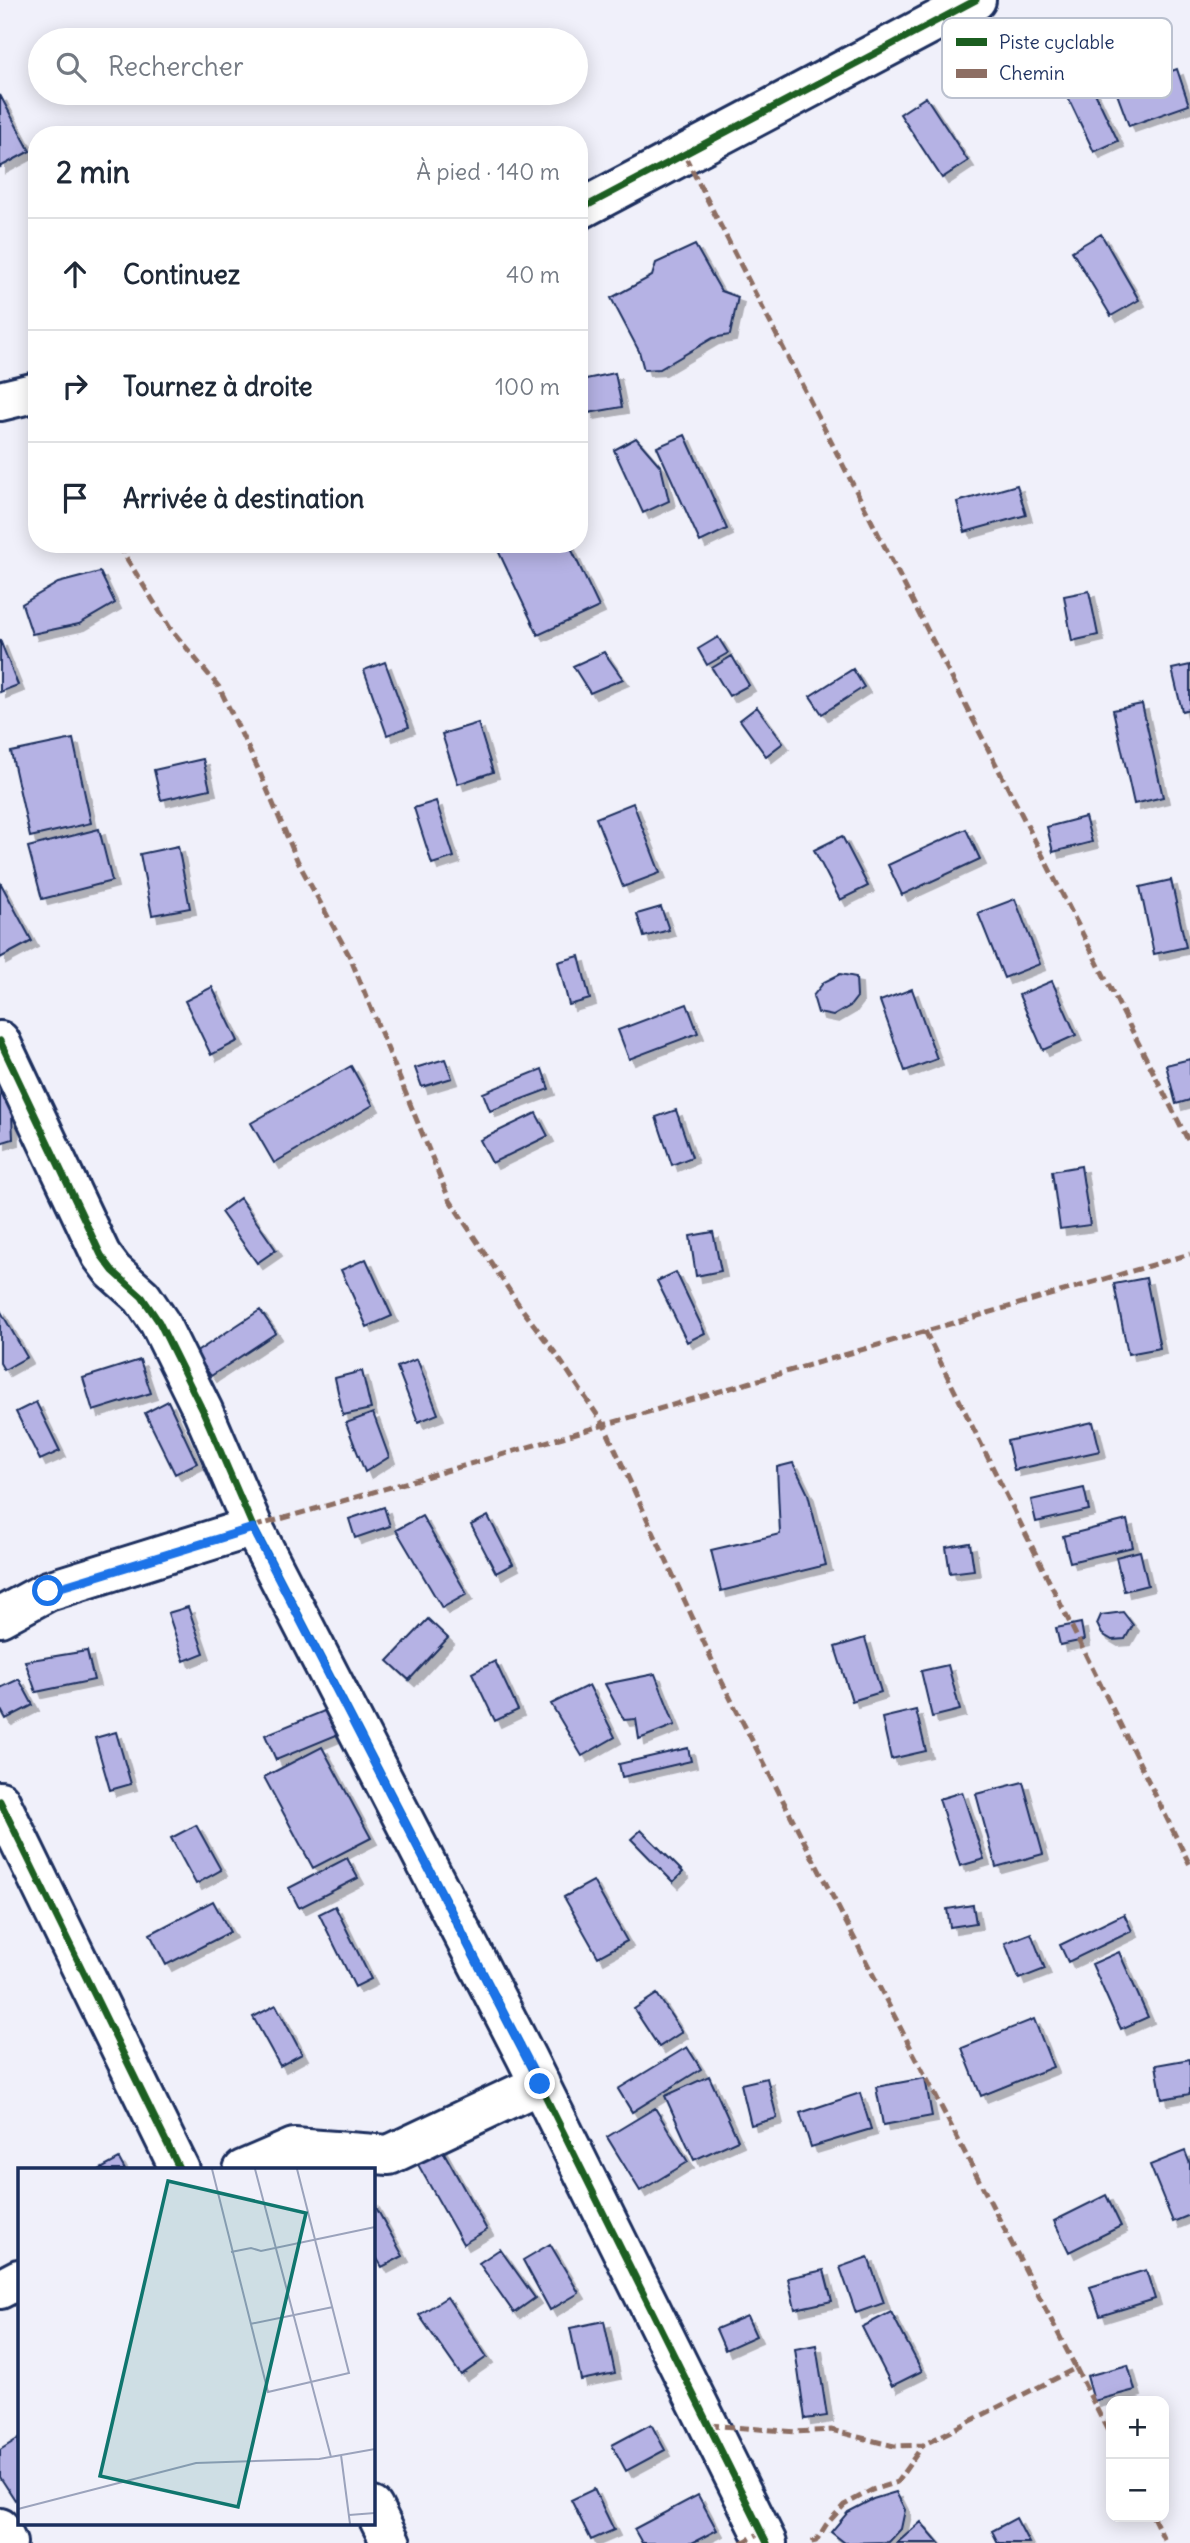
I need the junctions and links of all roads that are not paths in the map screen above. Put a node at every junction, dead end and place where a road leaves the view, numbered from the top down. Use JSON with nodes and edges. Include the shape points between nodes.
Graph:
{"nodes":[{"id":1,"x":976,"y":0,"type":"edge"},
{"id":2,"x":942,"y":18,"type":"edge"},
{"id":3,"x":942,"y":18,"type":"edge"},
{"id":4,"x":588,"y":206,"type":"edge"},
{"id":5,"x":28,"y":394,"type":"edge"},
{"id":6,"x":0,"y":401,"type":"edge"},
{"id":7,"x":0,"y":1041,"type":"edge"},
{"id":8,"x":253,"y":1528,"type":"junction"},
{"id":9,"x":0,"y":1617,"type":"edge"},
{"id":10,"x":0,"y":1801,"type":"edge"},
{"id":11,"x":540,"y":2084,"type":"junction"},
{"id":12,"x":179,"y":2168,"type":"edge"},
{"id":13,"x":248,"y":2168,"type":"edge"},
{"id":14,"x":18,"y":2280,"type":"edge"},
{"id":15,"x":0,"y":2289,"type":"edge"},
{"id":16,"x":374,"y":2509,"type":"edge"},
{"id":17,"x":0,"y":2528,"type":"edge"},
{"id":18,"x":6,"y":2543,"type":"edge"},
{"id":19,"x":391,"y":2543,"type":"edge"},
{"id":20,"x":767,"y":2543,"type":"edge"}],
"edges":[{"from":1,"to":2,"type":"street"},
{"from":3,"to":4,"type":"street"},
{"from":5,"to":6,"type":"street"},
{"from":7,"to":8,"type":"street","via":[[101,1255],[142,1297],[159,1322]]},
{"from":8,"to":9,"type":"street","via":[[48,1591]]},
{"from":8,"to":11,"type":"street"},
{"from":10,"to":12,"type":"street"},
{"from":11,"to":13,"type":"street","via":[[389,2155],[294,2148]]},
{"from":11,"to":20,"type":"street"},
{"from":14,"to":15,"type":"street"},
{"from":16,"to":19,"type":"street"},
{"from":17,"to":18,"type":"street"}]}
